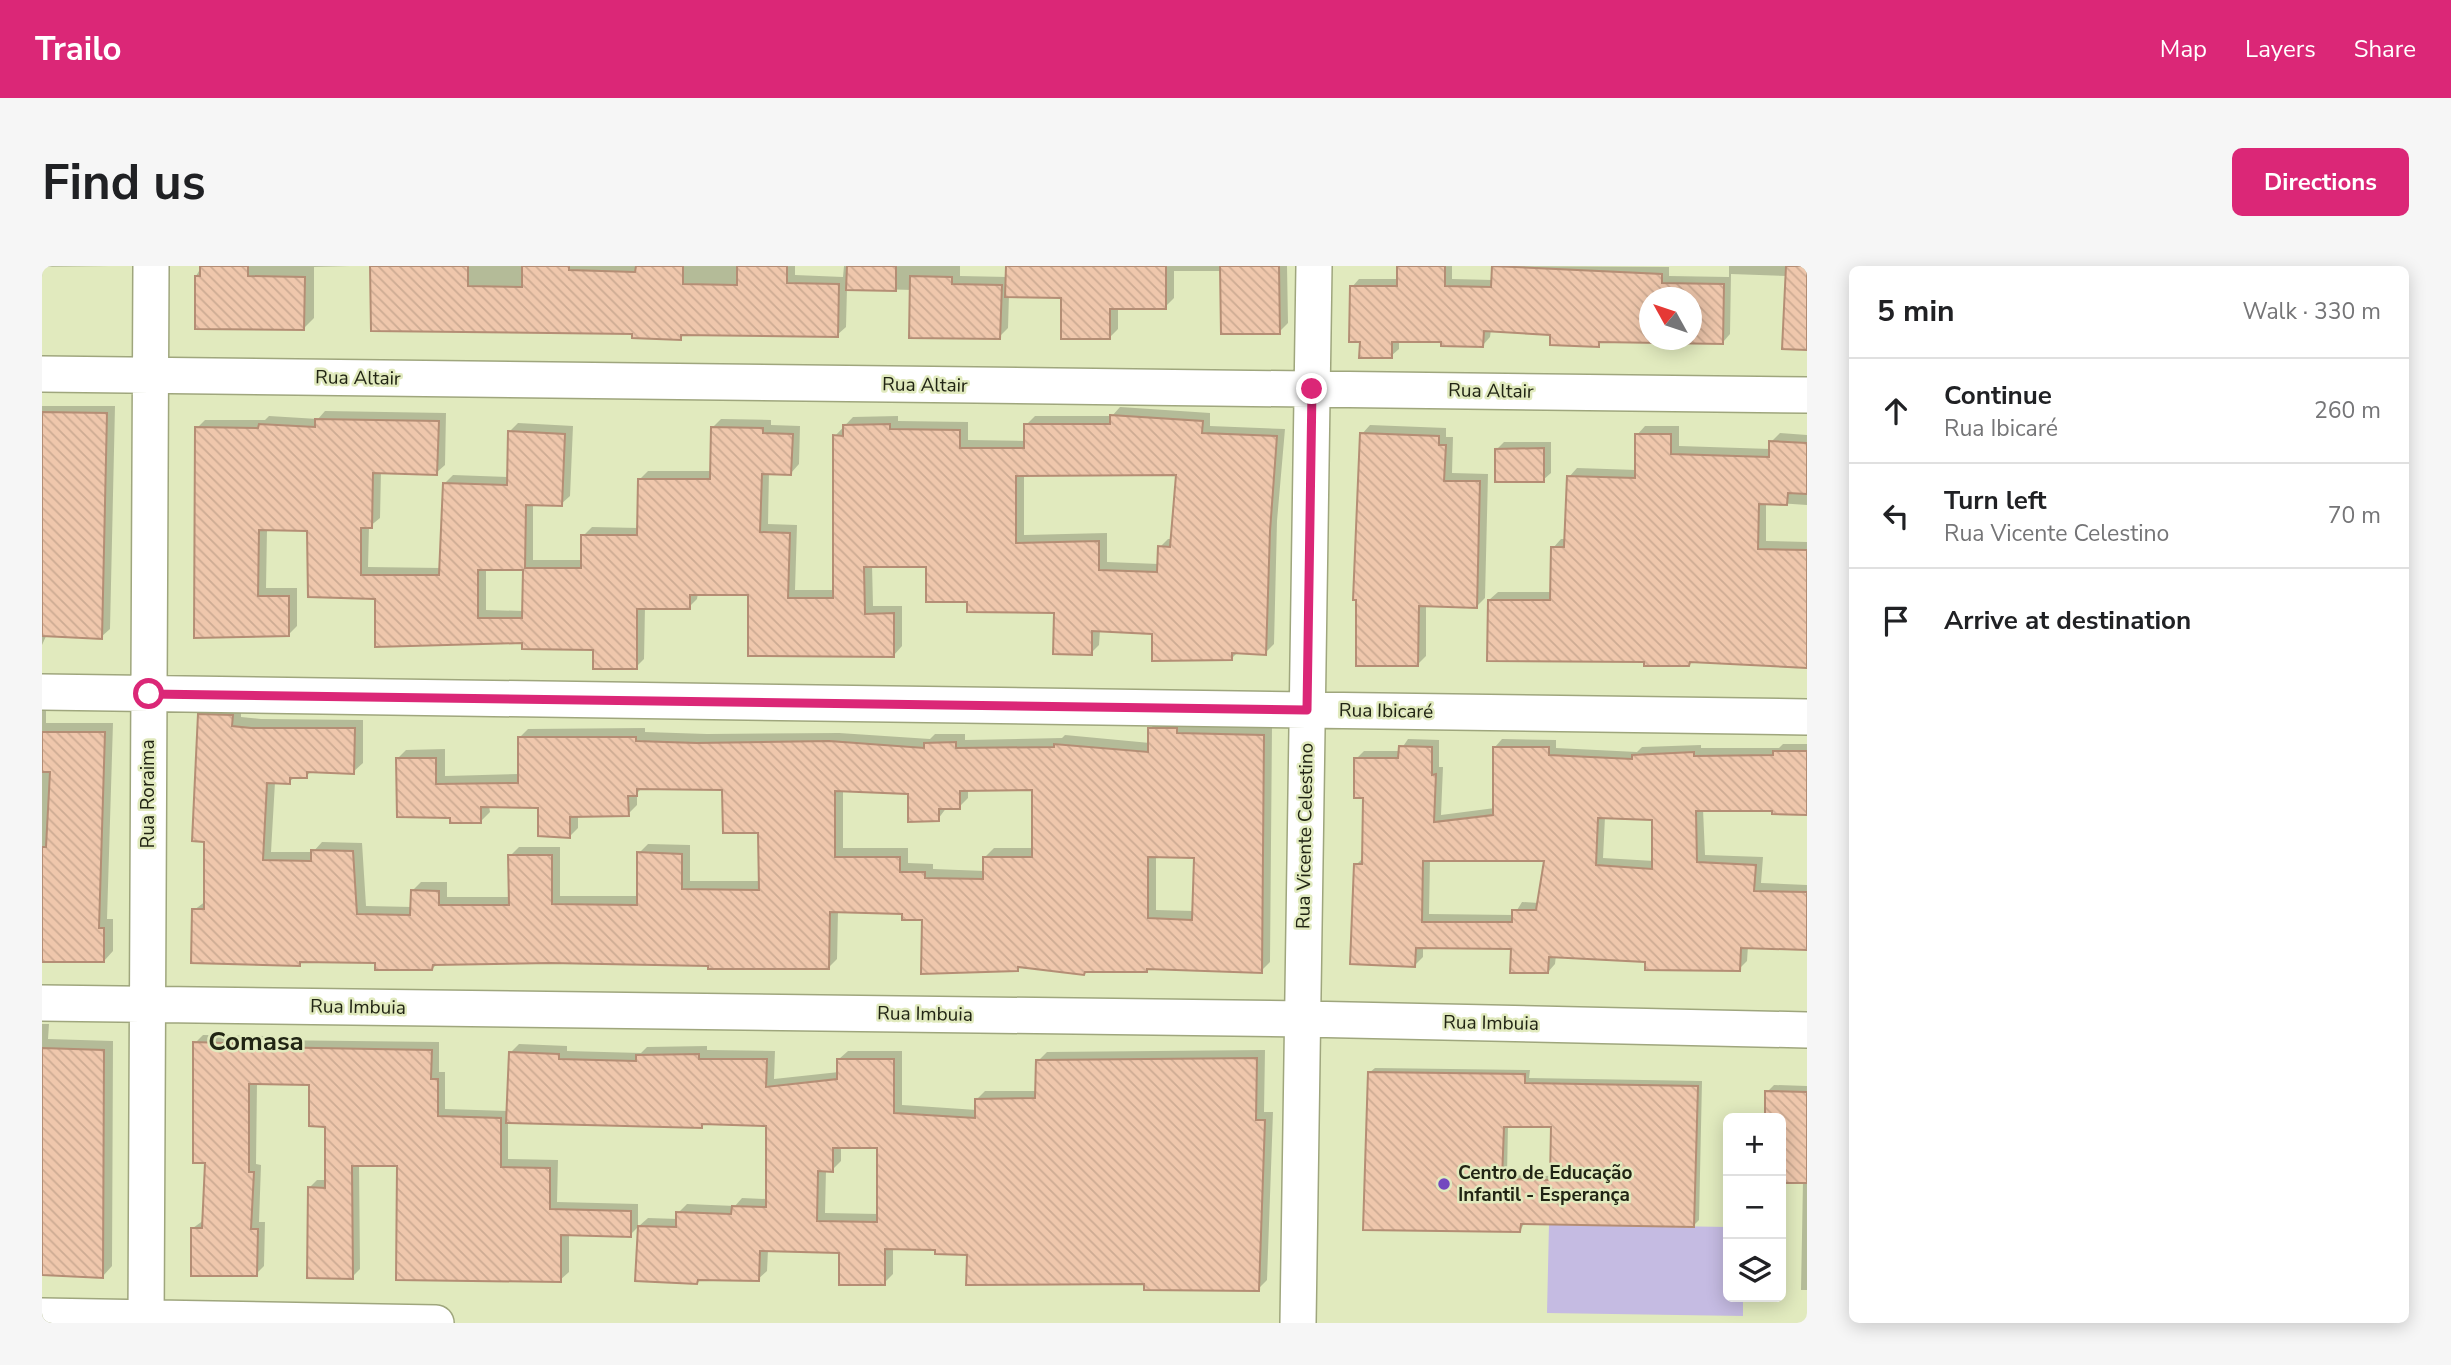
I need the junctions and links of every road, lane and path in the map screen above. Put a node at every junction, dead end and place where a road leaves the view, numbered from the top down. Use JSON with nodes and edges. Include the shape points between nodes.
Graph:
{"nodes":[{"id":1,"x":151,"y":266,"type":"edge"},
{"id":2,"x":1314,"y":266,"type":"edge"},
{"id":3,"x":42,"y":374,"type":"edge"},
{"id":4,"x":150,"y":375,"type":"junction"},
{"id":5,"x":1312,"y":389,"type":"junction"},
{"id":6,"x":1807,"y":395,"type":"edge"},
{"id":7,"x":42,"y":692,"type":"edge"},
{"id":8,"x":149,"y":694,"type":"junction"},
{"id":9,"x":1307,"y":710,"type":"junction"},
{"id":10,"x":1807,"y":717,"type":"edge"},
{"id":11,"x":42,"y":1003,"type":"edge"},
{"id":12,"x":147,"y":1004,"type":"junction"},
{"id":13,"x":1303,"y":1019,"type":"junction"},
{"id":14,"x":1807,"y":1030,"type":"edge"},
{"id":15,"x":42,"y":1316,"type":"edge"},
{"id":16,"x":146,"y":1320,"type":"edge"},
{"id":17,"x":436,"y":1323,"type":"edge"},
{"id":18,"x":1298,"y":1323,"type":"edge"}],
"edges":[{"from":1,"to":4,"type":"street","name":"Rua Roraima"},
{"from":2,"to":5,"type":"street","name":"Rua Vicente Celestino"},
{"from":3,"to":4,"type":"street","name":"Rua Altair"},
{"from":4,"to":5,"type":"street","name":"Rua Altair"},
{"from":4,"to":8,"type":"street","name":"Rua Roraima"},
{"from":5,"to":6,"type":"street","name":"Rua Altair"},
{"from":5,"to":9,"type":"street","name":"Rua Vicente Celestino"},
{"from":7,"to":8,"type":"street","name":"Rua Ibicaré"},
{"from":8,"to":9,"type":"street","name":"Rua Ibicaré"},
{"from":8,"to":12,"type":"street","name":"Rua Roraima"},
{"from":9,"to":10,"type":"street","name":"Rua Ibicaré"},
{"from":9,"to":13,"type":"street","name":"Rua Vicente Celestino"},
{"from":11,"to":12,"type":"street","name":"Rua Imbuia"},
{"from":12,"to":13,"type":"street","name":"Rua Imbuia"},
{"from":12,"to":16,"type":"street","name":"Rua Roraima"},
{"from":13,"to":14,"type":"street","name":"Rua Imbuia"},
{"from":13,"to":18,"type":"street","name":"Rua Vicente Celestino"},
{"from":15,"to":16,"type":"street"},
{"from":16,"to":17,"type":"street"}]}
